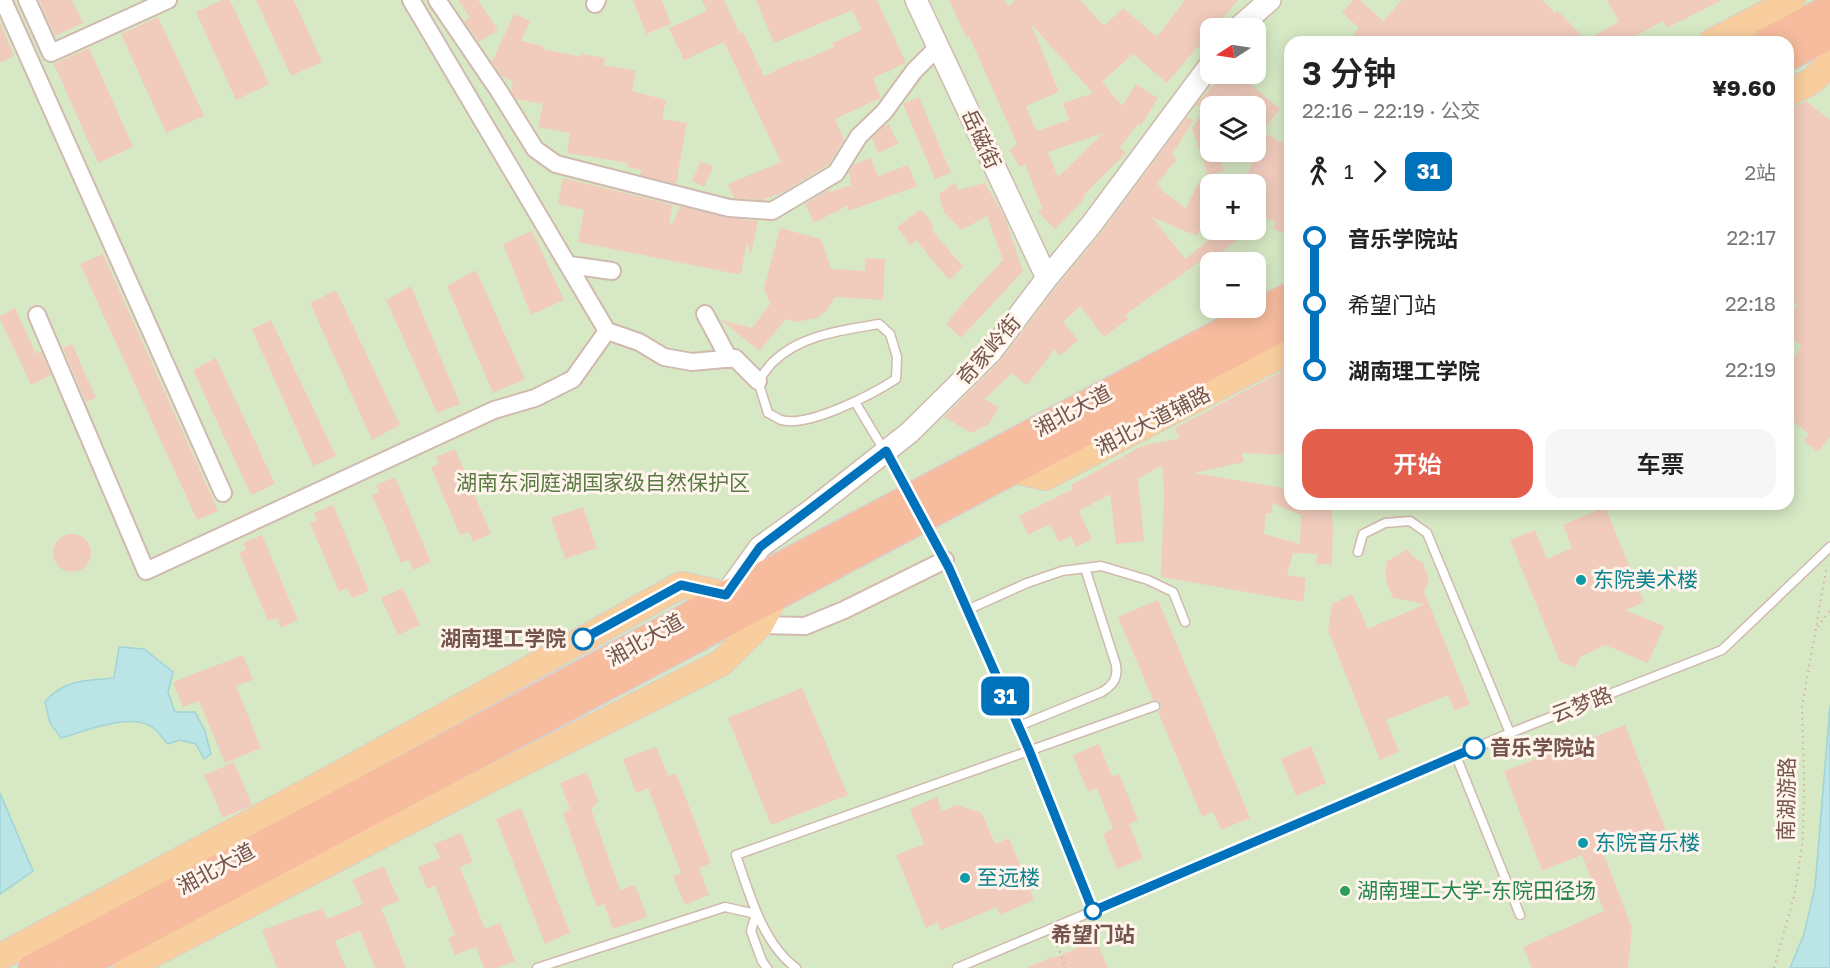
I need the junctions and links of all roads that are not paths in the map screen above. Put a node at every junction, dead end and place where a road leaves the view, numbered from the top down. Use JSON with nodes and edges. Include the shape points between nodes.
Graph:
{"nodes":[{"id":1,"x":3,"y":0,"type":"edge"},
{"id":2,"x":27,"y":0,"type":"edge"},
{"id":3,"x":168,"y":0,"type":"edge"},
{"id":4,"x":411,"y":0,"type":"edge"},
{"id":5,"x":437,"y":0,"type":"edge"},
{"id":6,"x":916,"y":0,"type":"edge"},
{"id":7,"x":1270,"y":0,"type":"edge"},
{"id":8,"x":1792,"y":0,"type":"edge"},
{"id":9,"x":1830,"y":8,"type":"edge"},
{"id":10,"x":1249,"y":18,"type":"edge"},
{"id":11,"x":1830,"y":35,"type":"edge"},
{"id":12,"x":1723,"y":36,"type":"edge"},
{"id":13,"x":1777,"y":36,"type":"edge"},
{"id":14,"x":938,"y":47,"type":"junction"},
{"id":15,"x":1813,"y":63,"type":"edge"},
{"id":16,"x":1200,"y":78,"type":"edge"},
{"id":17,"x":1794,"y":90,"type":"edge"},
{"id":18,"x":570,"y":265,"type":"junction"},
{"id":19,"x":612,"y":271,"type":"dead end"},
{"id":20,"x":1047,"y":279,"type":"junction"},
{"id":21,"x":1284,"y":299,"type":"edge"},
{"id":22,"x":705,"y":314,"type":"dead end"},
{"id":23,"x":37,"y":315,"type":"dead end"},
{"id":24,"x":1284,"y":326,"type":"edge"},
{"id":25,"x":608,"y":331,"type":"junction"},
{"id":26,"x":1284,"y":353,"type":"edge"},
{"id":27,"x":729,"y":359,"type":"junction"},
{"id":28,"x":758,"y":381,"type":"junction"},
{"id":29,"x":855,"y":402,"type":"junction"},
{"id":30,"x":886,"y":451,"type":"junction"},
{"id":31,"x":1014,"y":470,"type":"junction"},
{"id":32,"x":223,"y":494,"type":"dead end"},
{"id":33,"x":1830,"y":547,"type":"edge"},
{"id":34,"x":1358,"y":552,"type":"dead end"},
{"id":35,"x":945,"y":560,"type":"junction"},
{"id":36,"x":1085,"y":568,"type":"junction"},
{"id":37,"x":726,"y":595,"type":"junction"},
{"id":38,"x":774,"y":598,"type":"junction"},
{"id":39,"x":967,"y":610,"type":"junction"},
{"id":40,"x":1185,"y":622,"type":"dead end"},
{"id":41,"x":760,"y":625,"type":"junction"},
{"id":42,"x":713,"y":631,"type":"junction"},
{"id":43,"x":1155,"y":706,"type":"dead end"},
{"id":44,"x":1019,"y":726,"type":"junction"},
{"id":45,"x":1510,"y":733,"type":"junction"},
{"id":46,"x":1029,"y":750,"type":"junction"},
{"id":47,"x":1456,"y":756,"type":"junction"},
{"id":48,"x":1093,"y":911,"type":"junction"},
{"id":49,"x":756,"y":914,"type":"junction"},
{"id":50,"x":1520,"y":915,"type":"dead end"},
{"id":51,"x":12,"y":959,"type":"edge"},
{"id":52,"x":77,"y":968,"type":"edge"},
{"id":53,"x":126,"y":968,"type":"edge"},
{"id":54,"x":537,"y":968,"type":"edge"},
{"id":55,"x":767,"y":968,"type":"edge"},
{"id":56,"x":796,"y":968,"type":"edge"},
{"id":57,"x":957,"y":968,"type":"edge"}],
"edges":[{"from":1,"to":32,"type":"street"},
{"from":2,"to":3,"type":"street","via":[[51,53]]},
{"from":4,"to":18,"type":"street"},
{"from":5,"to":14,"type":"street","via":[[535,149],[556,164],[729,208],[772,211],[836,173],[859,136]]},
{"from":6,"to":14,"type":"street","name":"岳磁街"},
{"from":7,"to":10,"type":"street"},
{"from":8,"to":12,"type":"main road"},
{"from":9,"to":13,"type":"highway"},
{"from":11,"to":15,"type":"highway"},
{"from":14,"to":20,"type":"street","name":"岳磁街"},
{"from":15,"to":17,"type":"main road","via":[[1812,81]]},
{"from":16,"to":20,"type":"street","name":"奇家岭街"},
{"from":18,"to":19,"type":"street"},
{"from":18,"to":25,"type":"street"},
{"from":20,"to":30,"type":"street","name":"奇家岭街","via":[[991,352]]},
{"from":21,"to":37,"type":"highway","name":"湘北大道"},
{"from":22,"to":27,"type":"street"},
{"from":23,"to":25,"type":"street","via":[[146,571],[494,410],[536,398],[573,378]]},
{"from":24,"to":31,"type":"highway","name":"湘北大道"},
{"from":25,"to":27,"type":"street","via":[[639,342],[664,357],[693,362]]},
{"from":26,"to":31,"type":"main road","name":"湘北大道辅路","via":[[1045,477]]},
{"from":27,"to":28,"type":"street","via":[[735,358]]},
{"from":28,"to":29,"type":"lane","via":[[768,412],[781,420],[800,421]]},
{"from":28,"to":29,"type":"lane","via":[[773,362],[794,348],[832,332],[879,324],[891,334],[897,357],[896,379]]},
{"from":29,"to":30,"type":"lane"},
{"from":30,"to":35,"type":"lane","bridge":true},
{"from":30,"to":37,"type":"street","name":"奇家岭街","via":[[760,547]]},
{"from":31,"to":38,"type":"highway","name":"湘北大道"},
{"from":33,"to":45,"type":"lane","name":"云梦路","via":[[1722,650]]},
{"from":34,"to":45,"type":"lane","via":[[1363,534],[1385,523],[1410,521],[1427,533]]},
{"from":35,"to":39,"type":"lane"},
{"from":35,"to":41,"type":"street","via":[[805,626]]},
{"from":36,"to":39,"type":"lane","via":[[1036,580]]},
{"from":36,"to":40,"type":"lane","via":[[1101,566],[1173,592]]},
{"from":36,"to":44,"type":"lane","via":[[1116,665],[1116,680],[1102,692]]},
{"from":37,"to":51,"type":"highway","name":"湘北大道"},
{"from":38,"to":41,"type":"main road"},
{"from":38,"to":42,"type":"highway","name":"湘北大道"},
{"from":39,"to":44,"type":"lane"},
{"from":41,"to":42,"type":"main road"},
{"from":41,"to":53,"type":"main road","via":[[721,663]]},
{"from":42,"to":52,"type":"highway","name":"湘北大道"},
{"from":43,"to":46,"type":"lane"},
{"from":44,"to":46,"type":"lane"},
{"from":45,"to":47,"type":"lane","name":"云梦路"},
{"from":46,"to":48,"type":"lane"},
{"from":46,"to":49,"type":"lane","via":[[735,855]]},
{"from":47,"to":48,"type":"lane","name":"云梦路"},
{"from":47,"to":50,"type":"lane"},
{"from":48,"to":57,"type":"lane","name":"云梦路"},
{"from":49,"to":54,"type":"lane","via":[[725,907]]},
{"from":49,"to":55,"type":"lane","via":[[751,930]]},
{"from":49,"to":56,"type":"lane","via":[[785,960]]}]}
